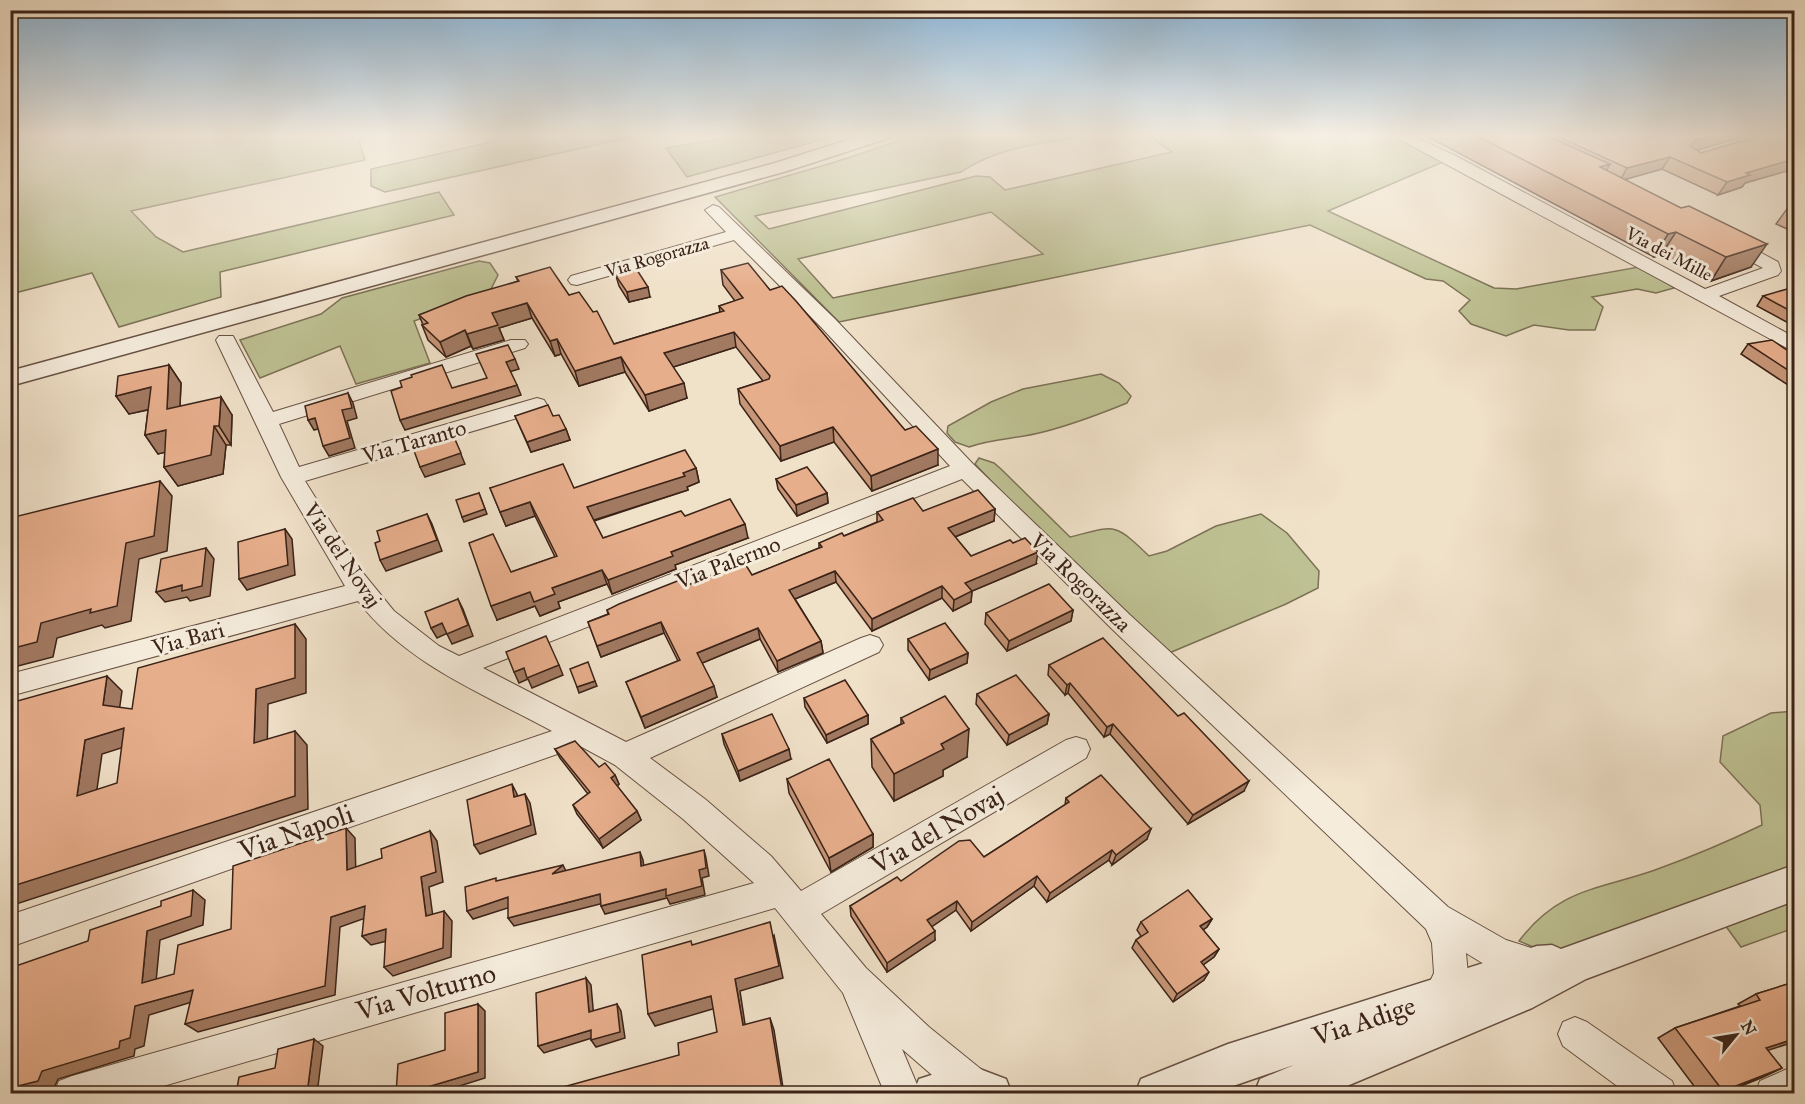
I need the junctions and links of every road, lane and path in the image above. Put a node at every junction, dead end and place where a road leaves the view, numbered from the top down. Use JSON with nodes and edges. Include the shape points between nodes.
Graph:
{"nodes":[{"id":1,"x":714,"y":186,"type":"edge"},
{"id":2,"x":1500,"y":186,"type":"edge"},
{"id":3,"x":713,"y":210,"type":"dead end"},
{"id":4,"x":737,"y":234,"type":"junction"},
{"id":5,"x":1710,"y":234,"type":"edge"},
{"id":6,"x":577,"y":280,"type":"dead end"},
{"id":7,"x":1704,"y":295,"type":"junction"},
{"id":8,"x":226,"y":340,"type":"dead end"},
{"id":9,"x":1794,"y":344,"type":"edge"},
{"id":10,"x":518,"y":345,"type":"dead end"},
{"id":11,"x":10,"y":380,"type":"edge"},
{"id":12,"x":537,"y":405,"type":"dead end"},
{"id":13,"x":267,"y":421,"type":"junction"},
{"id":14,"x":965,"y":469,"type":"junction"},
{"id":15,"x":292,"y":477,"type":"junction"},
{"id":16,"x":365,"y":590,"type":"junction"},
{"id":17,"x":870,"y":645,"type":"dead end"},
{"id":18,"x":458,"y":667,"type":"junction"},
{"id":19,"x":10,"y":685,"type":"edge"},
{"id":20,"x":582,"y":733,"type":"junction"},
{"id":21,"x":1076,"y":749,"type":"dead end"},
{"id":22,"x":625,"y":756,"type":"junction"},
{"id":23,"x":1794,"y":883,"type":"edge"},
{"id":24,"x":789,"y":900,"type":"junction"},
{"id":25,"x":1437,"y":918,"type":"junction"},
{"id":26,"x":10,"y":931,"type":"edge"},
{"id":27,"x":1556,"y":964,"type":"junction"},
{"id":28,"x":854,"y":980,"type":"junction"},
{"id":29,"x":1440,"y":997,"type":"junction"},
{"id":30,"x":1575,"y":1034,"type":"dead end"},
{"id":31,"x":1794,"y":1084,"type":"edge"},
{"id":32,"x":966,"y":1091,"type":"edge"},
{"id":33,"x":72,"y":1094,"type":"edge"},
{"id":34,"x":903,"y":1094,"type":"edge"},
{"id":35,"x":1156,"y":1094,"type":"edge"},
{"id":36,"x":1275,"y":1094,"type":"edge"},
{"id":37,"x":1659,"y":1094,"type":"edge"},
{"id":38,"x":1773,"y":1094,"type":"edge"}],
"edges":[{"from":1,"to":11,"type":"street"},
{"from":2,"to":7,"type":"street","name":"Via dei Mille"},
{"from":3,"to":4,"type":"street","name":"Via Rogorazza"},
{"from":4,"to":6,"type":"street","name":"Via Rogorazza"},
{"from":4,"to":14,"type":"street","name":"Via Rogorazza","via":[[828,323]]},
{"from":5,"to":7,"type":"street","via":[[1773,266],[1772,271]]},
{"from":7,"to":9,"type":"street","name":"Via dei Mille"},
{"from":8,"to":13,"type":"street","name":"Via del Novaj"},
{"from":10,"to":13,"type":"street"},
{"from":12,"to":15,"type":"street","name":"Via Taranto"},
{"from":13,"to":15,"type":"street","name":"Via del Novaj"},
{"from":14,"to":18,"type":"street","name":"Via Palermo"},
{"from":14,"to":25,"type":"street","name":"Via Rogorazza","via":[[1121,622]]},
{"from":15,"to":16,"type":"street","name":"Via del Novaj","via":[[350,574]]},
{"from":16,"to":18,"type":"street","name":"Via del Novaj","via":[[385,618],[407,637]]},
{"from":16,"to":19,"type":"street","name":"Via Bari"},
{"from":17,"to":22,"type":"street"},
{"from":18,"to":20,"type":"street","name":"Via del Novaj"},
{"from":20,"to":22,"type":"street","name":"Via del Novaj"},
{"from":20,"to":26,"type":"street","name":"Via Napoli"},
{"from":21,"to":24,"type":"street","name":"Via del Novaj"},
{"from":22,"to":24,"type":"street","name":"Via del Novaj","via":[[726,834]]},
{"from":23,"to":27,"type":"street","name":"Via Adige"},
{"from":24,"to":28,"type":"street","name":"Via del Novaj"},
{"from":24,"to":33,"type":"street","name":"Via Volturno"},
{"from":25,"to":27,"type":"street","name":"Via Rogorazza","via":[[1500,955]]},
{"from":25,"to":29,"type":"street","name":"Via Rogorazza","via":[[1448,942],[1451,975]]},
{"from":27,"to":29,"type":"street","name":"Via Adige"},
{"from":27,"to":36,"type":"street","name":"Via Adige","via":[[1518,994]]},
{"from":28,"to":32,"type":"street","name":"Via del Novaj"},
{"from":28,"to":34,"type":"street","name":"Via del Novaj"},
{"from":29,"to":35,"type":"street","name":"Via Adige","via":[[1228,1065]]},
{"from":30,"to":37,"type":"street"},
{"from":31,"to":38,"type":"street"}]}
